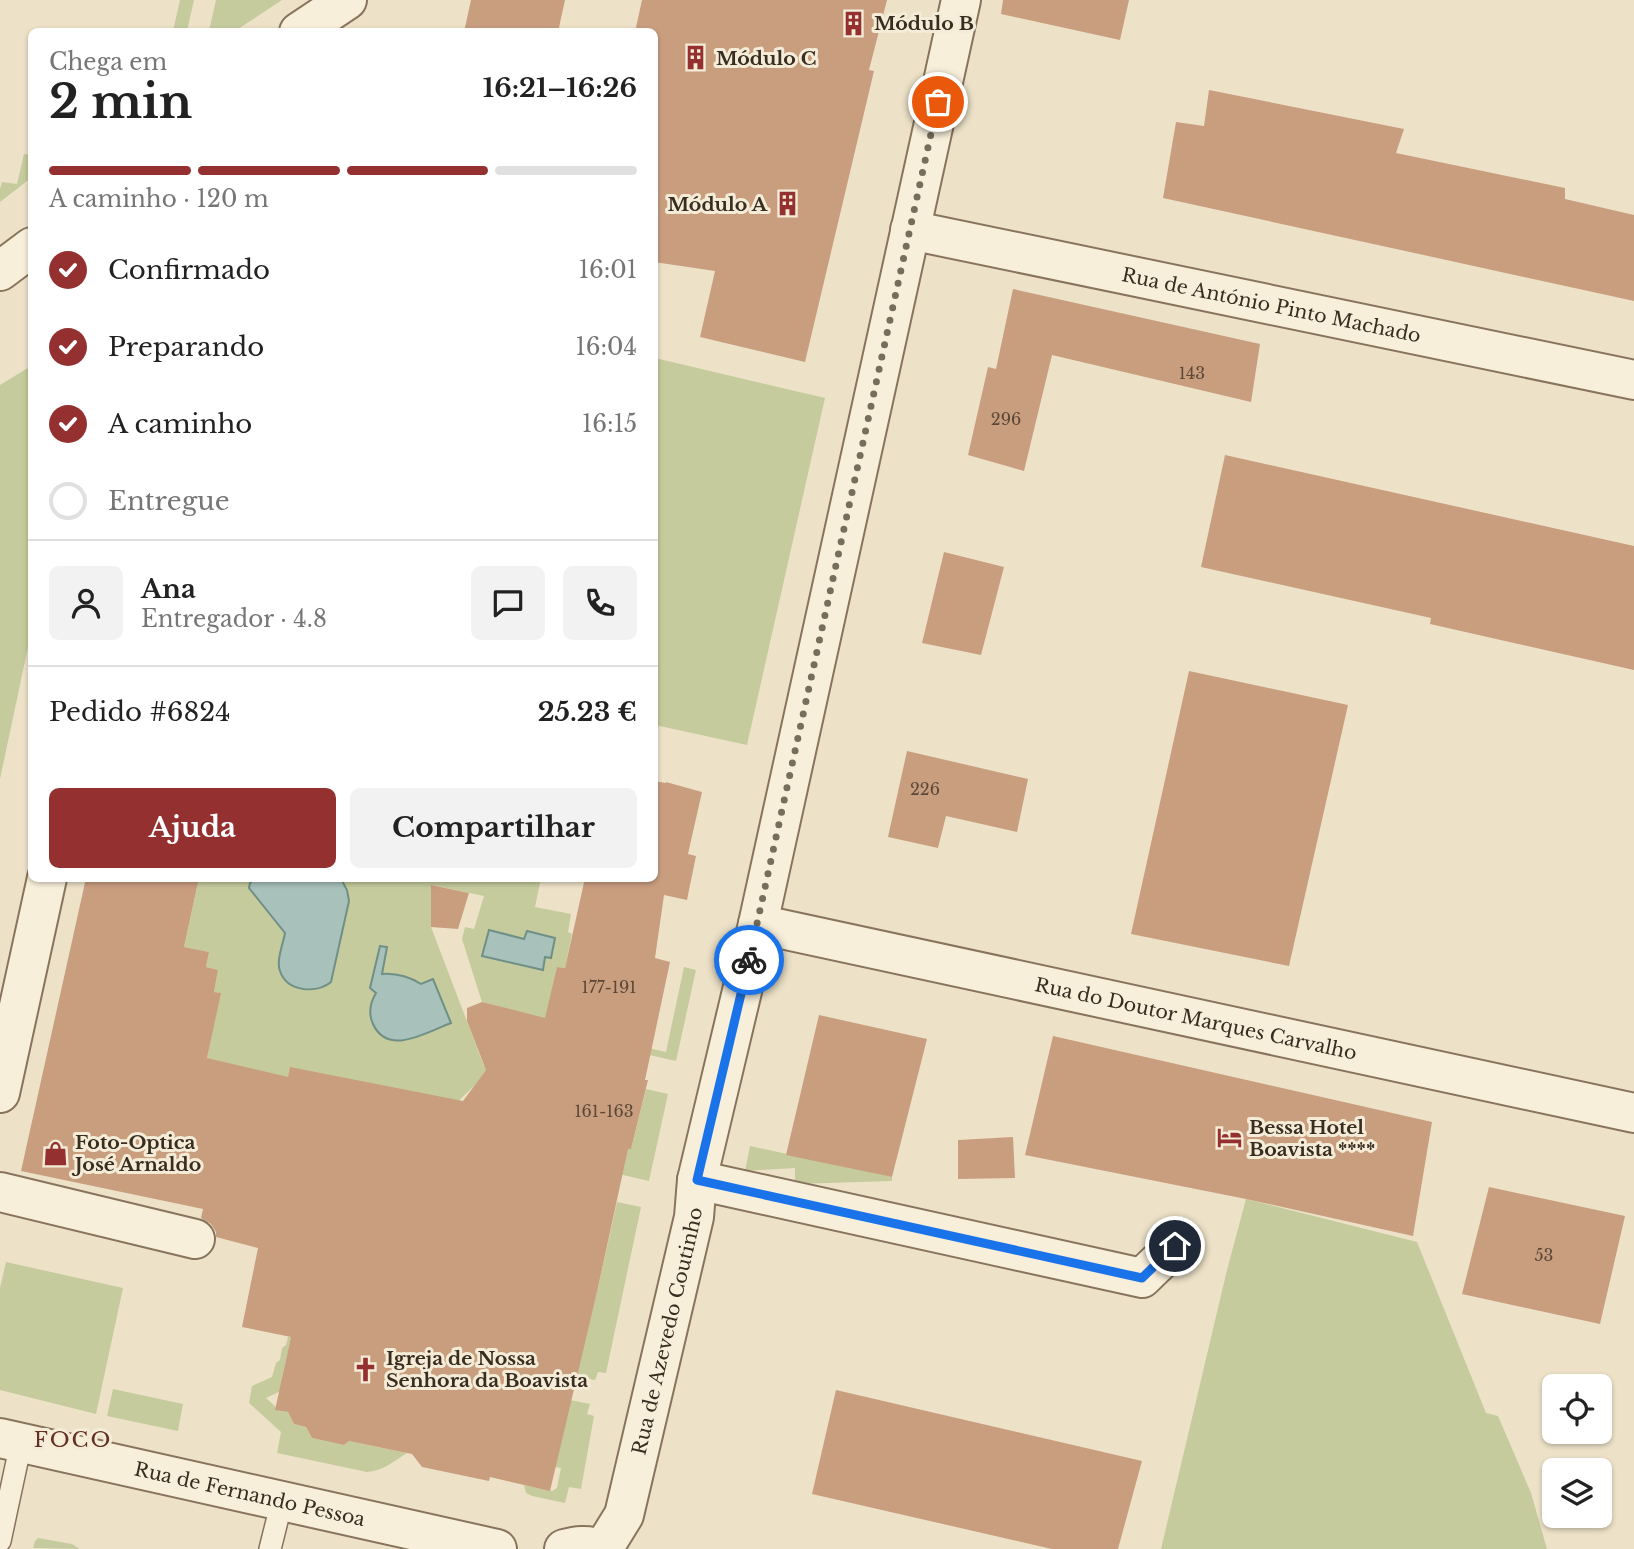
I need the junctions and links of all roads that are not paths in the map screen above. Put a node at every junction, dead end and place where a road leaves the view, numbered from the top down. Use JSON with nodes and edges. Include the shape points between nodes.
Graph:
{"nodes":[{"id":1,"x":347,"y":0,"type":"edge"},
{"id":2,"x":961,"y":0,"type":"edge"},
{"id":3,"x":305,"y":28,"type":"edge"},
{"id":4,"x":910,"y":230,"type":"junction"},
{"id":5,"x":28,"y":250,"type":"edge"},
{"id":6,"x":0,"y":271,"type":"edge"},
{"id":7,"x":1634,"y":380,"type":"edge"},
{"id":8,"x":46,"y":882,"type":"edge"},
{"id":9,"x":758,"y":924,"type":"junction"},
{"id":10,"x":0,"y":1093,"type":"edge"},
{"id":11,"x":1634,"y":1113,"type":"edge"},
{"id":12,"x":697,"y":1180,"type":"junction"},
{"id":13,"x":0,"y":1192,"type":"edge"},
{"id":14,"x":195,"y":1239,"type":"dead end"},
{"id":15,"x":1175,"y":1246,"type":"dead end"},
{"id":16,"x":11,"y":1440,"type":"edge"},
{"id":17,"x":282,"y":1502,"type":"junction"},
{"id":18,"x":0,"y":1541,"type":"edge"},
{"id":19,"x":271,"y":1549,"type":"edge"},
{"id":20,"x":498,"y":1549,"type":"edge"},
{"id":21,"x":564,"y":1549,"type":"edge"},
{"id":22,"x":601,"y":1549,"type":"edge"}],
"edges":[{"from":1,"to":3,"type":"street"},
{"from":2,"to":4,"type":"street","name":"Rua de Azevedo Coutinho"},
{"from":4,"to":7,"type":"street","name":"Rua de António Pinto Machado"},
{"from":4,"to":9,"type":"street","name":"Rua de Azevedo Coutinho"},
{"from":5,"to":6,"type":"street"},
{"from":8,"to":10,"type":"street"},
{"from":9,"to":11,"type":"street","name":"Rua do Doutor Marques Carvalho"},
{"from":9,"to":12,"type":"street","name":"Rua de Azevedo Coutinho"},
{"from":12,"to":15,"type":"street","via":[[1142,1278]]},
{"from":12,"to":22,"type":"street","name":"Rua de Azevedo Coutinho","via":[[694,1217],[624,1515]]},
{"from":13,"to":14,"type":"street"},
{"from":16,"to":17,"type":"street","name":"Rua de Fernando Pessoa"},
{"from":16,"to":18,"type":"lane"},
{"from":17,"to":19,"type":"lane"},
{"from":17,"to":20,"type":"street","name":"Rua de Fernando Pessoa"},
{"from":21,"to":22,"type":"street","name":"Rua de Azevedo Coutinho"}]}
